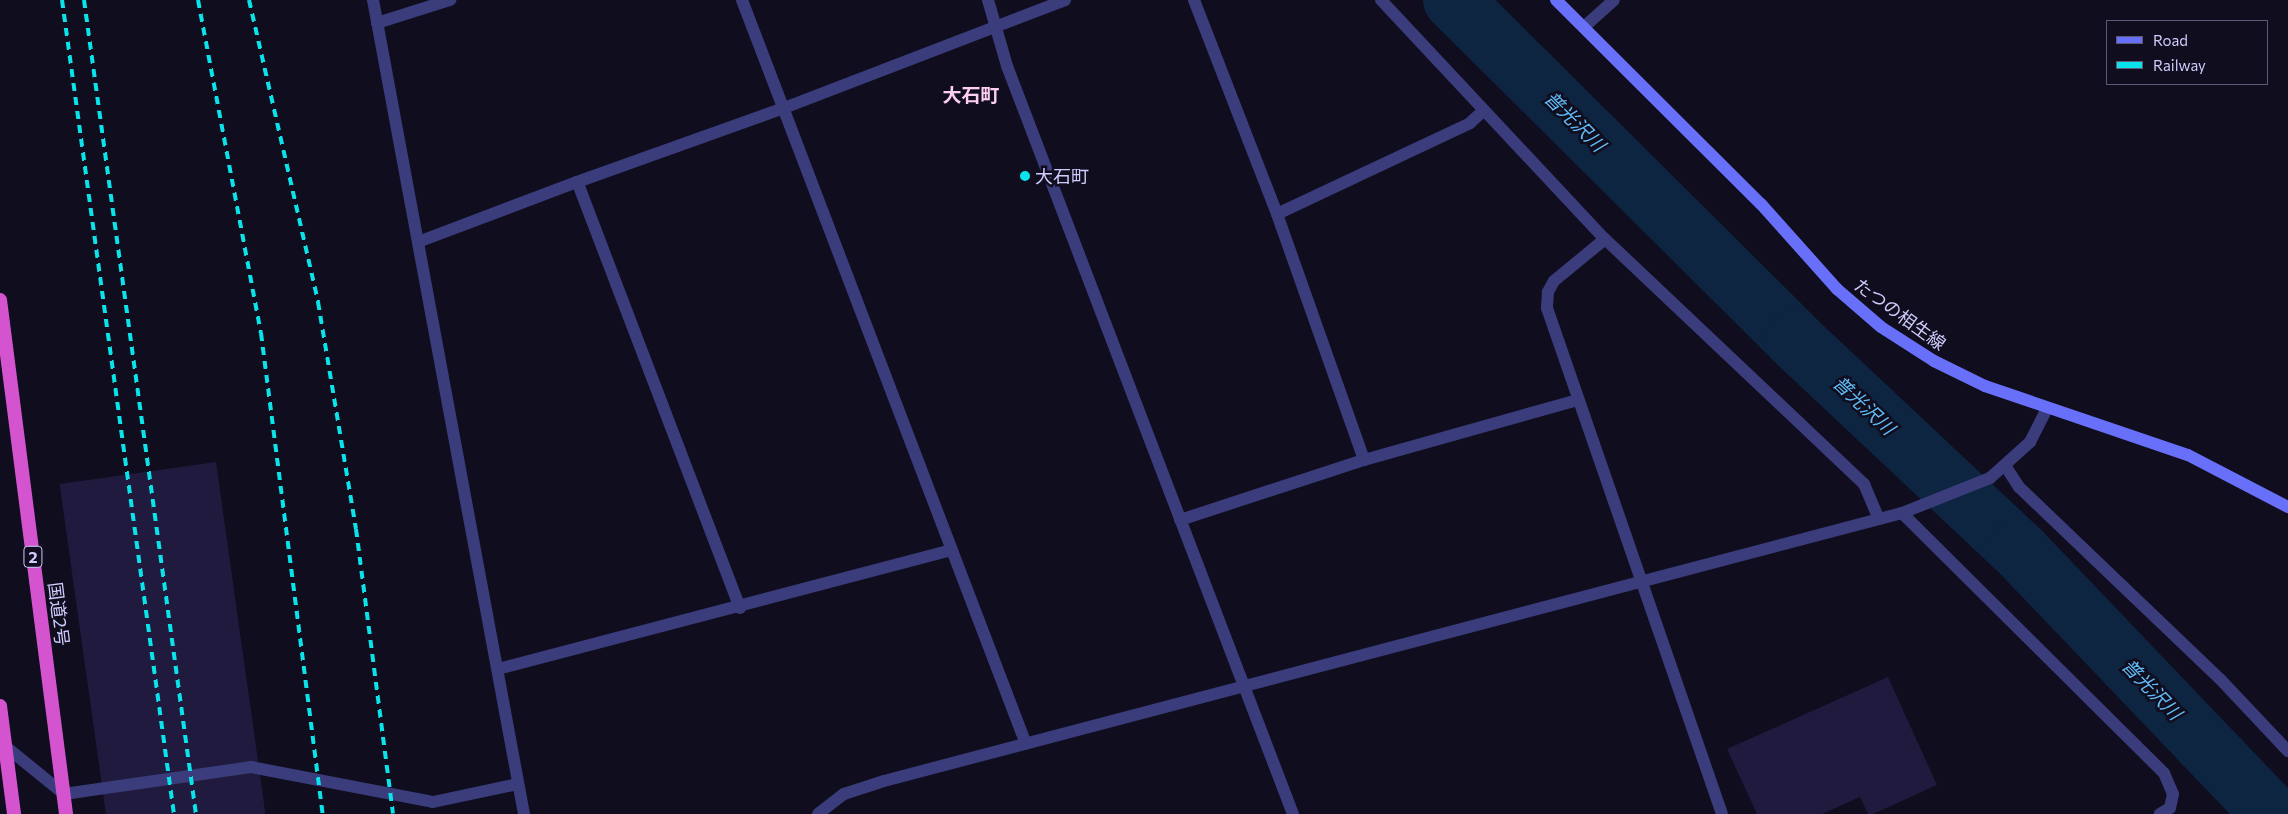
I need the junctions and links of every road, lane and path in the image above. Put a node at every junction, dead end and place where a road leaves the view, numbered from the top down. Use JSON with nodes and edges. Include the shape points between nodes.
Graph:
{"nodes":[{"id":1,"x":373,"y":0,"type":"edge"},
{"id":2,"x":450,"y":0,"type":"edge"},
{"id":3,"x":742,"y":0,"type":"edge"},
{"id":4,"x":988,"y":0,"type":"edge"},
{"id":5,"x":1065,"y":0,"type":"edge"},
{"id":6,"x":1194,"y":0,"type":"edge"},
{"id":7,"x":1380,"y":0,"type":"edge"},
{"id":8,"x":1556,"y":0,"type":"edge"},
{"id":9,"x":1614,"y":0,"type":"edge"},
{"id":10,"x":378,"y":23,"type":"junction"},
{"id":11,"x":994,"y":26,"type":"junction"},
{"id":12,"x":1584,"y":27,"type":"junction"},
{"id":13,"x":784,"y":108,"type":"junction"},
{"id":14,"x":1482,"y":112,"type":"junction"},
{"id":15,"x":578,"y":182,"type":"junction"},
{"id":16,"x":1277,"y":214,"type":"junction"},
{"id":17,"x":1605,"y":239,"type":"junction"},
{"id":18,"x":418,"y":242,"type":"junction"},
{"id":19,"x":0,"y":300,"type":"edge"},
{"id":20,"x":1578,"y":400,"type":"junction"},
{"id":21,"x":2047,"y":408,"type":"junction"},
{"id":22,"x":1364,"y":460,"type":"junction"},
{"id":23,"x":2006,"y":467,"type":"junction"},
{"id":24,"x":2288,"y":507,"type":"edge"},
{"id":25,"x":1908,"y":511,"type":"junction"},
{"id":26,"x":1878,"y":518,"type":"junction"},
{"id":27,"x":1180,"y":520,"type":"junction"},
{"id":28,"x":951,"y":550,"type":"junction"},
{"id":29,"x":1642,"y":580,"type":"junction"},
{"id":30,"x":740,"y":608,"type":"junction"},
{"id":31,"x":498,"y":669,"type":"junction"},
{"id":32,"x":1245,"y":687,"type":"junction"},
{"id":33,"x":0,"y":706,"type":"edge"},
{"id":34,"x":2,"y":742,"type":"edge"},
{"id":35,"x":1026,"y":744,"type":"junction"},
{"id":36,"x":2288,"y":751,"type":"edge"},
{"id":37,"x":518,"y":784,"type":"junction"},
{"id":38,"x":64,"y":794,"type":"junction"},
{"id":39,"x":14,"y":814,"type":"edge"},
{"id":40,"x":66,"y":814,"type":"edge"},
{"id":41,"x":524,"y":814,"type":"edge"},
{"id":42,"x":818,"y":814,"type":"edge"},
{"id":43,"x":1292,"y":814,"type":"edge"},
{"id":44,"x":1722,"y":814,"type":"edge"},
{"id":45,"x":2160,"y":814,"type":"edge"}],
"edges":[{"from":1,"to":10,"type":"street"},
{"from":2,"to":10,"type":"street"},
{"from":3,"to":13,"type":"street"},
{"from":4,"to":11,"type":"street"},
{"from":5,"to":11,"type":"street"},
{"from":6,"to":16,"type":"street"},
{"from":7,"to":14,"type":"street"},
{"from":8,"to":12,"type":"main road","name":"たつの相生線"},
{"from":9,"to":12,"type":"street"},
{"from":10,"to":18,"type":"street"},
{"from":11,"to":13,"type":"street"},
{"from":11,"to":27,"type":"street"},
{"from":12,"to":21,"type":"main road","name":"たつの相生線","via":[[1762,204],[1837,289],[1882,327],[1976,382]]},
{"from":13,"to":15,"type":"street"},
{"from":13,"to":28,"type":"street"},
{"from":14,"to":16,"type":"street","via":[[1470,123]]},
{"from":14,"to":17,"type":"street"},
{"from":15,"to":18,"type":"street"},
{"from":15,"to":30,"type":"street"},
{"from":16,"to":22,"type":"street"},
{"from":17,"to":20,"type":"street","via":[[1554,281],[1548,292],[1548,308]]},
{"from":17,"to":26,"type":"street","via":[[1864,484]]},
{"from":18,"to":31,"type":"street"},
{"from":19,"to":38,"type":"highway","name":"国道2号","number":"2"},
{"from":20,"to":22,"type":"street"},
{"from":20,"to":29,"type":"street"},
{"from":21,"to":23,"type":"street","via":[[2030,442]]},
{"from":21,"to":24,"type":"main road","name":"たつの相生線","via":[[2188,455]]},
{"from":22,"to":27,"type":"street"},
{"from":23,"to":25,"type":"street","via":[[1990,478]]},
{"from":23,"to":36,"type":"street","via":[[2019,487],[2221,680]]},
{"from":25,"to":26,"type":"street"},
{"from":25,"to":45,"type":"street","via":[[2164,773],[2173,794],[2170,808]]},
{"from":26,"to":29,"type":"street"},
{"from":27,"to":32,"type":"street"},
{"from":28,"to":30,"type":"street"},
{"from":28,"to":35,"type":"street"},
{"from":29,"to":32,"type":"street"},
{"from":29,"to":44,"type":"street"},
{"from":30,"to":31,"type":"street"},
{"from":31,"to":37,"type":"street"},
{"from":32,"to":35,"type":"street"},
{"from":32,"to":43,"type":"street"},
{"from":33,"to":34,"type":"highway"},
{"from":34,"to":38,"type":"street"},
{"from":34,"to":39,"type":"highway"},
{"from":35,"to":42,"type":"street","via":[[853,791]]},
{"from":37,"to":38,"type":"street","via":[[433,802],[251,768]]},
{"from":37,"to":41,"type":"street"},
{"from":38,"to":40,"type":"highway","name":"国道2号","number":"2"}]}
